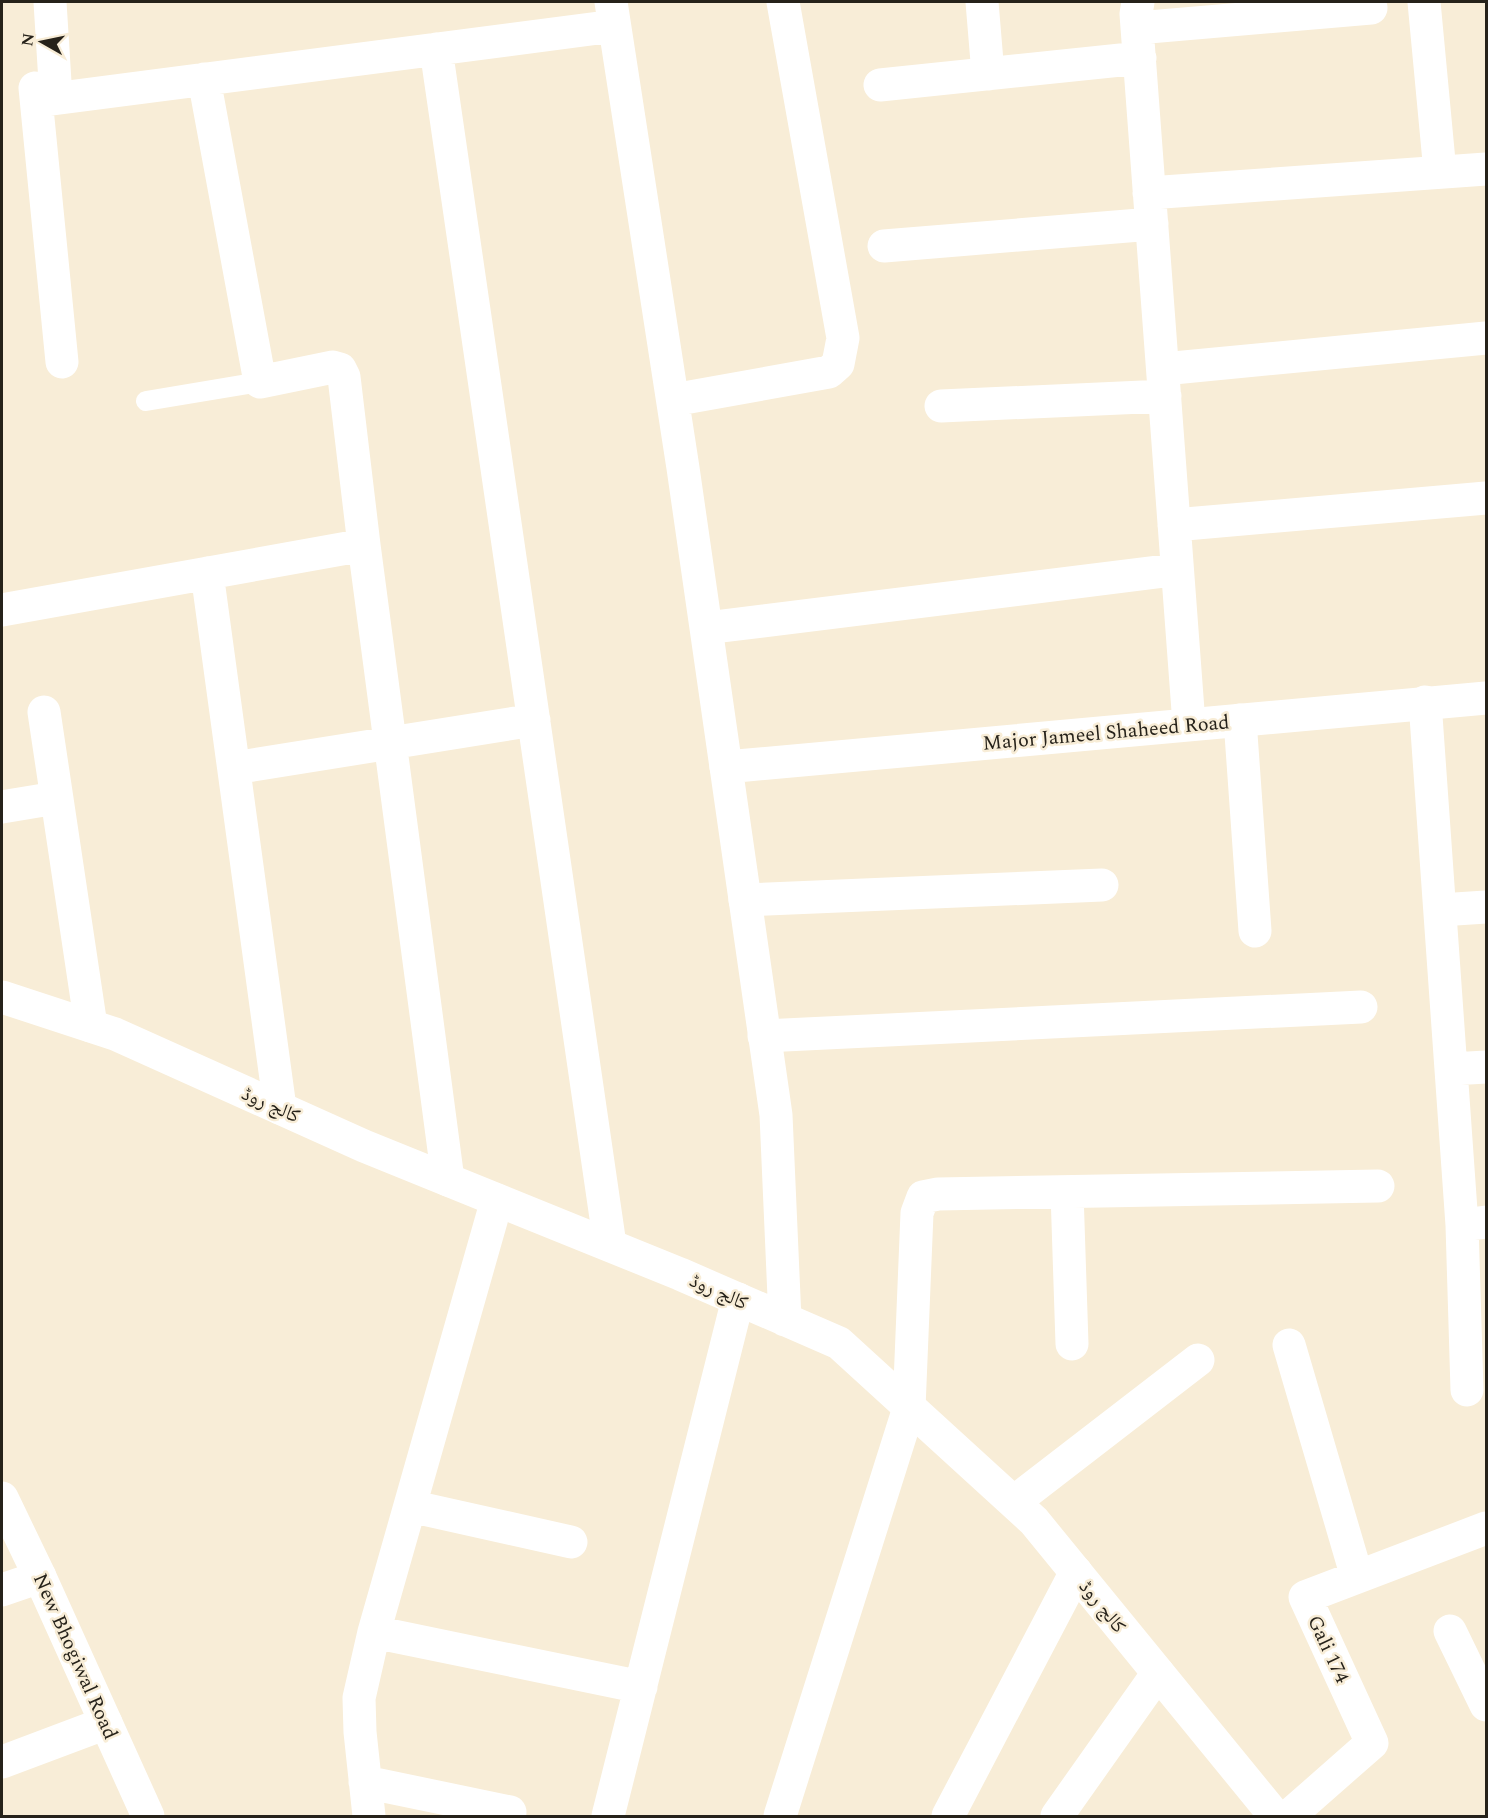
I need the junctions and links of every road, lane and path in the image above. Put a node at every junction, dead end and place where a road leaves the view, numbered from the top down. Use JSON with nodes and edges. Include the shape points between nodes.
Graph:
{"nodes":[{"id":1,"x":50,"y":2,"type":"edge"},
{"id":2,"x":783,"y":2,"type":"edge"},
{"id":3,"x":982,"y":2,"type":"edge"},
{"id":4,"x":1424,"y":2,"type":"edge"},
{"id":5,"x":1371,"y":8,"type":"dead end"},
{"id":6,"x":613,"y":14,"type":"edge"},
{"id":7,"x":1138,"y":29,"type":"edge"},
{"id":8,"x":436,"y":49,"type":"junction"},
{"id":9,"x":988,"y":74,"type":"junction"},
{"id":10,"x":204,"y":79,"type":"junction"},
{"id":11,"x":880,"y":85,"type":"dead end"},
{"id":12,"x":43,"y":96,"type":"junction"},
{"id":13,"x":1486,"y":169,"type":"edge"},
{"id":14,"x":1440,"y":172,"type":"junction"},
{"id":15,"x":1151,"y":208,"type":"junction"},
{"id":16,"x":884,"y":246,"type":"dead end"},
{"id":17,"x":1486,"y":338,"type":"edge"},
{"id":18,"x":62,"y":362,"type":"dead end"},
{"id":19,"x":260,"y":382,"type":"junction"},
{"id":20,"x":1164,"y":383,"type":"junction"},
{"id":21,"x":672,"y":400,"type":"junction"},
{"id":22,"x":146,"y":401,"type":"dead end"},
{"id":23,"x":941,"y":406,"type":"dead end"},
{"id":24,"x":1486,"y":498,"type":"edge"},
{"id":25,"x":1174,"y":525,"type":"junction"},
{"id":26,"x":364,"y":545,"type":"junction"},
{"id":27,"x":1166,"y":571,"type":"dead end"},
{"id":28,"x":207,"y":573,"type":"junction"},
{"id":29,"x":2,"y":610,"type":"edge"},
{"id":30,"x":706,"y":628,"type":"junction"},
{"id":31,"x":1486,"y":698,"type":"edge"},
{"id":32,"x":1425,"y":702,"type":"junction"},
{"id":33,"x":44,"y":712,"type":"dead end"},
{"id":34,"x":534,"y":720,"type":"junction"},
{"id":35,"x":1240,"y":720,"type":"junction"},
{"id":36,"x":1189,"y":724,"type":"junction"},
{"id":37,"x":390,"y":743,"type":"junction"},
{"id":38,"x":726,"y":767,"type":"junction"},
{"id":39,"x":234,"y":768,"type":"junction"},
{"id":40,"x":56,"y":798,"type":"junction"},
{"id":41,"x":2,"y":807,"type":"edge"},
{"id":42,"x":1102,"y":885,"type":"dead end"},
{"id":43,"x":745,"y":900,"type":"junction"},
{"id":44,"x":1486,"y":907,"type":"edge"},
{"id":45,"x":1440,"y":910,"type":"junction"},
{"id":46,"x":1255,"y":930,"type":"dead end"},
{"id":47,"x":2,"y":997,"type":"edge"},
{"id":48,"x":1361,"y":1007,"type":"dead end"},
{"id":49,"x":91,"y":1026,"type":"junction"},
{"id":50,"x":765,"y":1036,"type":"junction"},
{"id":51,"x":1486,"y":1067,"type":"edge"},
{"id":52,"x":1452,"y":1069,"type":"junction"},
{"id":53,"x":280,"y":1108,"type":"junction"},
{"id":54,"x":448,"y":1180,"type":"junction"},
{"id":55,"x":1378,"y":1186,"type":"dead end"},
{"id":56,"x":1067,"y":1192,"type":"junction"},
{"id":57,"x":497,"y":1200,"type":"junction"},
{"id":58,"x":1474,"y":1224,"type":"edge"},
{"id":59,"x":610,"y":1245,"type":"junction"},
{"id":60,"x":738,"y":1299,"type":"junction"},
{"id":61,"x":785,"y":1320,"type":"junction"},
{"id":62,"x":1072,"y":1344,"type":"dead end"},
{"id":63,"x":1289,"y":1345,"type":"dead end"},
{"id":64,"x":1198,"y":1360,"type":"dead end"},
{"id":65,"x":1467,"y":1390,"type":"dead end"},
{"id":66,"x":909,"y":1408,"type":"junction"},
{"id":67,"x":2,"y":1498,"type":"edge"},
{"id":68,"x":1014,"y":1502,"type":"junction"},
{"id":69,"x":410,"y":1506,"type":"junction"},
{"id":70,"x":1486,"y":1527,"type":"edge"},
{"id":71,"x":571,"y":1542,"type":"dead end"},
{"id":72,"x":1076,"y":1572,"type":"junction"},
{"id":73,"x":40,"y":1577,"type":"junction"},
{"id":74,"x":1357,"y":1577,"type":"junction"},
{"id":75,"x":2,"y":1590,"type":"edge"},
{"id":76,"x":1450,"y":1631,"type":"dead end"},
{"id":77,"x":374,"y":1632,"type":"junction"},
{"id":78,"x":1158,"y":1673,"type":"junction"},
{"id":79,"x":641,"y":1686,"type":"junction"},
{"id":80,"x":1486,"y":1705,"type":"edge"},
{"id":81,"x":106,"y":1723,"type":"junction"},
{"id":82,"x":2,"y":1762,"type":"edge"},
{"id":83,"x":365,"y":1782,"type":"junction"},
{"id":84,"x":510,"y":1812,"type":"dead end"},
{"id":85,"x":148,"y":1816,"type":"edge"},
{"id":86,"x":369,"y":1816,"type":"edge"},
{"id":87,"x":608,"y":1816,"type":"edge"},
{"id":88,"x":780,"y":1816,"type":"edge"},
{"id":89,"x":948,"y":1816,"type":"edge"},
{"id":90,"x":1057,"y":1816,"type":"edge"},
{"id":91,"x":1275,"y":1816,"type":"edge"},
{"id":92,"x":1289,"y":1816,"type":"edge"}],
"edges":[{"from":1,"to":12,"type":"street"},
{"from":2,"to":21,"type":"street","via":[[843,338],[838,364],[829,372]]},
{"from":3,"to":9,"type":"street"},
{"from":4,"to":14,"type":"street"},
{"from":5,"to":7,"type":"street"},
{"from":6,"to":8,"type":"street"},
{"from":6,"to":21,"type":"street"},
{"from":7,"to":9,"type":"street"},
{"from":7,"to":15,"type":"street"},
{"from":8,"to":10,"type":"street"},
{"from":8,"to":34,"type":"street"},
{"from":9,"to":11,"type":"street"},
{"from":10,"to":12,"type":"street"},
{"from":10,"to":19,"type":"street"},
{"from":12,"to":18,"type":"street"},
{"from":13,"to":14,"type":"street"},
{"from":14,"to":15,"type":"street"},
{"from":15,"to":16,"type":"street"},
{"from":15,"to":20,"type":"street"},
{"from":17,"to":20,"type":"street"},
{"from":19,"to":22,"type":"lane"},
{"from":19,"to":26,"type":"street","via":[[340,369]]},
{"from":20,"to":23,"type":"street"},
{"from":20,"to":25,"type":"street"},
{"from":21,"to":30,"type":"street"},
{"from":24,"to":25,"type":"street"},
{"from":25,"to":36,"type":"street"},
{"from":26,"to":28,"type":"street"},
{"from":26,"to":37,"type":"street"},
{"from":27,"to":30,"type":"street"},
{"from":28,"to":29,"type":"street"},
{"from":28,"to":39,"type":"street"},
{"from":30,"to":38,"type":"street"},
{"from":31,"to":32,"type":"street","name":"Major Jameel Shaheed Road"},
{"from":32,"to":35,"type":"street","name":"Major Jameel Shaheed Road"},
{"from":32,"to":45,"type":"street"},
{"from":33,"to":40,"type":"street"},
{"from":34,"to":37,"type":"street"},
{"from":34,"to":59,"type":"street"},
{"from":35,"to":36,"type":"street","name":"Major Jameel Shaheed Road"},
{"from":35,"to":46,"type":"street"},
{"from":36,"to":38,"type":"street","name":"Major Jameel Shaheed Road"},
{"from":37,"to":39,"type":"street"},
{"from":37,"to":54,"type":"street"},
{"from":38,"to":43,"type":"street"},
{"from":39,"to":53,"type":"street"},
{"from":40,"to":41,"type":"street"},
{"from":40,"to":49,"type":"street"},
{"from":42,"to":43,"type":"street"},
{"from":43,"to":50,"type":"street"},
{"from":44,"to":45,"type":"street"},
{"from":45,"to":52,"type":"street"},
{"from":47,"to":49,"type":"street","name":"کالج روڈ"},
{"from":48,"to":50,"type":"street"},
{"from":49,"to":53,"type":"street","name":"کالج روڈ"},
{"from":50,"to":61,"type":"street","via":[[776,1115]]},
{"from":51,"to":52,"type":"street"},
{"from":52,"to":58,"type":"street"},
{"from":53,"to":54,"type":"street","name":"کالج روڈ"},
{"from":54,"to":57,"type":"street","name":"کالج روڈ"},
{"from":55,"to":56,"type":"street"},
{"from":56,"to":62,"type":"street"},
{"from":56,"to":66,"type":"street","via":[[923,1197],[917,1213]]},
{"from":57,"to":59,"type":"street","name":"کالج روڈ"},
{"from":57,"to":69,"type":"street"},
{"from":58,"to":65,"type":"street"},
{"from":59,"to":60,"type":"street","name":"کالج روڈ"},
{"from":60,"to":61,"type":"street","name":"کالج روڈ"},
{"from":60,"to":79,"type":"street"},
{"from":61,"to":66,"type":"street","name":"کالج روڈ","via":[[839,1343]]},
{"from":63,"to":74,"type":"street"},
{"from":64,"to":68,"type":"street"},
{"from":66,"to":68,"type":"street","name":"کالج روڈ"},
{"from":66,"to":88,"type":"street"},
{"from":67,"to":73,"type":"street","name":"New Bhogiwal Road"},
{"from":68,"to":72,"type":"street","name":"کالج روڈ"},
{"from":69,"to":71,"type":"street"},
{"from":69,"to":77,"type":"street"},
{"from":70,"to":74,"type":"street","name":"Gali 174"},
{"from":72,"to":78,"type":"street","name":"کالج روڈ"},
{"from":72,"to":89,"type":"street"},
{"from":73,"to":75,"type":"street"},
{"from":73,"to":81,"type":"street","name":"New Bhogiwal Road"},
{"from":74,"to":92,"type":"street","name":"Gali 174","via":[[1305,1597],[1372,1743]]},
{"from":76,"to":80,"type":"street"},
{"from":77,"to":79,"type":"street"},
{"from":77,"to":83,"type":"street","via":[[360,1698]]},
{"from":78,"to":90,"type":"street"},
{"from":78,"to":91,"type":"street","name":"کالج روڈ"},
{"from":79,"to":87,"type":"street"},
{"from":81,"to":82,"type":"street"},
{"from":81,"to":85,"type":"street","name":"New Bhogiwal Road"},
{"from":83,"to":84,"type":"street"},
{"from":83,"to":86,"type":"street"}]}
